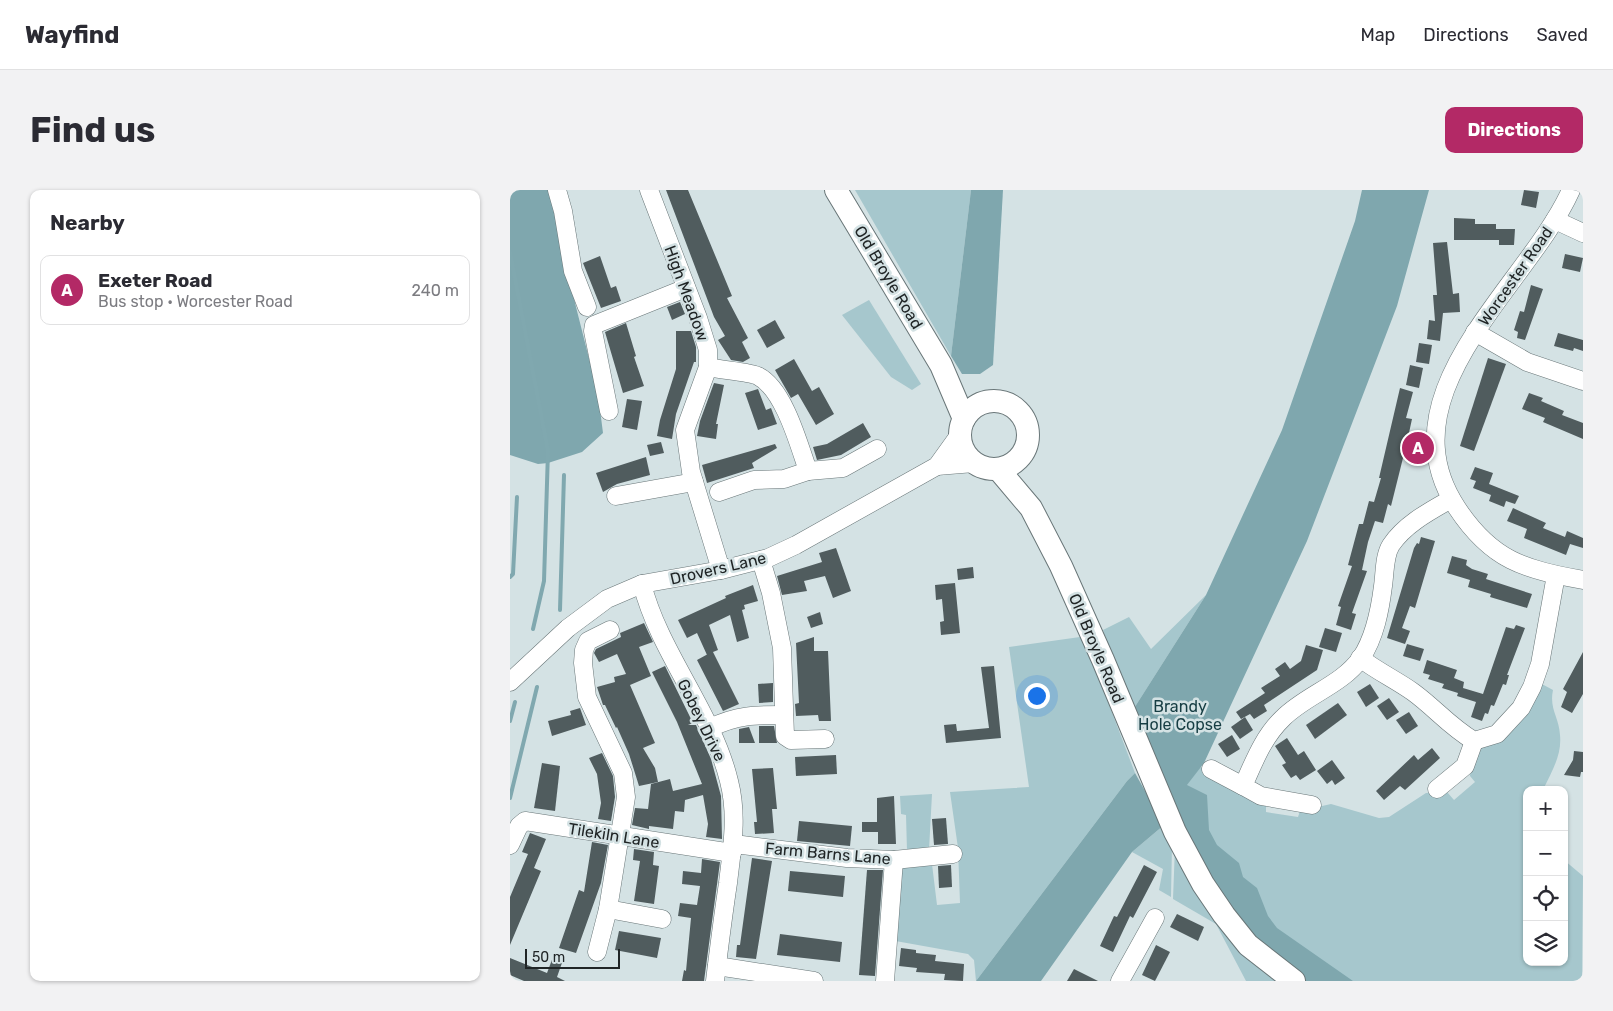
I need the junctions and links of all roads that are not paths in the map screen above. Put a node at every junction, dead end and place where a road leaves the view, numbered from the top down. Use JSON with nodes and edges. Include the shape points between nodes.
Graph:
{"nodes":[{"id":1,"x":557,"y":190,"type":"edge"},
{"id":2,"x":650,"y":190,"type":"edge"},
{"id":3,"x":836,"y":190,"type":"edge"},
{"id":4,"x":1571,"y":190,"type":"edge"},
{"id":5,"x":1555,"y":220,"type":"junction"},
{"id":6,"x":1583,"y":233,"type":"edge"},
{"id":7,"x":686,"y":288,"type":"junction"},
{"id":8,"x":587,"y":307,"type":"dead end"},
{"id":9,"x":1475,"y":332,"type":"junction"},
{"id":10,"x":941,"y":365,"type":"junction"},
{"id":11,"x":708,"y":367,"type":"junction"},
{"id":12,"x":1583,"y":381,"type":"edge"},
{"id":13,"x":981,"y":404,"type":"junction"},
{"id":14,"x":609,"y":411,"type":"dead end"},
{"id":15,"x":962,"y":427,"type":"junction"},
{"id":16,"x":877,"y":450,"type":"dead end"},
{"id":17,"x":1022,"y":455,"type":"junction"},
{"id":18,"x":974,"y":462,"type":"junction"},
{"id":19,"x":937,"y":466,"type":"junction"},
{"id":20,"x":998,"y":469,"type":"junction"},
{"id":21,"x":808,"y":471,"type":"junction"},
{"id":22,"x":694,"y":482,"type":"junction"},
{"id":23,"x":720,"y":492,"type":"dead end"},
{"id":24,"x":616,"y":496,"type":"dead end"},
{"id":25,"x":1451,"y":499,"type":"junction"},
{"id":26,"x":1031,"y":508,"type":"junction"},
{"id":27,"x":761,"y":560,"type":"junction"},
{"id":28,"x":721,"y":570,"type":"junction"},
{"id":29,"x":1556,"y":575,"type":"junction"},
{"id":30,"x":1583,"y":580,"type":"edge"},
{"id":31,"x":642,"y":584,"type":"junction"},
{"id":32,"x":610,"y":630,"type":"dead end"},
{"id":33,"x":1360,"y":658,"type":"junction"},
{"id":34,"x":510,"y":682,"type":"edge"},
{"id":35,"x":784,"y":715,"type":"junction"},
{"id":36,"x":710,"y":728,"type":"junction"},
{"id":37,"x":825,"y":739,"type":"dead end"},
{"id":38,"x":1474,"y":741,"type":"junction"},
{"id":39,"x":1211,"y":769,"type":"dead end"},
{"id":40,"x":1243,"y":786,"type":"junction"},
{"id":41,"x":1437,"y":789,"type":"dead end"},
{"id":42,"x":1312,"y":805,"type":"dead end"},
{"id":43,"x":620,"y":837,"type":"junction"},
{"id":44,"x":510,"y":845,"type":"edge"},
{"id":45,"x":733,"y":848,"type":"junction"},
{"id":46,"x":953,"y":854,"type":"dead end"},
{"id":47,"x":894,"y":860,"type":"junction"},
{"id":48,"x":608,"y":909,"type":"junction"},
{"id":49,"x":662,"y":919,"type":"dead end"},
{"id":50,"x":1155,"y":924,"type":"dead end"},
{"id":51,"x":597,"y":952,"type":"dead end"},
{"id":52,"x":716,"y":973,"type":"edge"},
{"id":53,"x":814,"y":981,"type":"edge"},
{"id":54,"x":885,"y":981,"type":"edge"},
{"id":55,"x":1120,"y":981,"type":"edge"},
{"id":56,"x":1294,"y":981,"type":"edge"}],
"edges":[{"from":1,"to":8,"type":"street","via":[[573,271]]},
{"from":2,"to":7,"type":"street","name":"High Meadow"},
{"from":3,"to":10,"type":"main road","name":"Old Broyle Road"},
{"from":4,"to":5,"type":"street","name":"Worcester Road"},
{"from":5,"to":6,"type":"street","name":"Worcester Road"},
{"from":5,"to":9,"type":"street","name":"Worcester Road"},
{"from":7,"to":11,"type":"street","name":"High Meadow","via":[[708,350]]},
{"from":7,"to":14,"type":"street","via":[[594,325]]},
{"from":9,"to":12,"type":"street","name":"Worcester Road","via":[[1527,362]]},
{"from":9,"to":25,"type":"street","name":"Worcester Road","via":[[1449,379],[1436,417],[1438,459]]},
{"from":10,"to":13,"type":"main road","name":"Old Broyle Road"},
{"from":10,"to":15,"type":"main road","name":"Old Broyle Road"},
{"from":11,"to":21,"type":"street","via":[[757,376],[765,381],[789,421]]},
{"from":11,"to":22,"type":"street","name":"High Meadow","via":[[685,430]]},
{"from":13,"to":15,"type":"main road","via":[[967,414]]},
{"from":13,"to":17,"type":"main road","via":[[1003,402],[1021,414],[1029,434]]},
{"from":15,"to":18,"type":"main road","via":[[962,445]]},
{"from":15,"to":19,"type":"street","name":"Drovers Lane"},
{"from":16,"to":21,"type":"street","via":[[844,468]]},
{"from":17,"to":20,"type":"main road","via":[[1014,463]]},
{"from":17,"to":26,"type":"main road","name":"Old Broyle Road"},
{"from":18,"to":19,"type":"street","name":"Drovers Lane"},
{"from":18,"to":20,"type":"main road"},
{"from":19,"to":27,"type":"street","name":"Drovers Lane","via":[[829,529]]},
{"from":20,"to":26,"type":"main road","name":"Old Broyle Road"},
{"from":21,"to":23,"type":"street","via":[[784,479],[754,480]]},
{"from":22,"to":24,"type":"street"},
{"from":22,"to":28,"type":"street","name":"High Meadow"},
{"from":25,"to":29,"type":"street","name":"Worcester Road","via":[[1464,519],[1498,553],[1519,565]]},
{"from":25,"to":33,"type":"street","via":[[1403,531],[1391,546],[1386,560],[1381,604],[1372,636]]},
{"from":26,"to":56,"type":"main road","name":"Old Broyle Road","via":[[1091,631],[1169,818],[1203,884],[1248,945]]},
{"from":27,"to":28,"type":"street","name":"Drovers Lane"},
{"from":27,"to":35,"type":"street","via":[[782,648]]},
{"from":28,"to":31,"type":"street","name":"Drovers Lane"},
{"from":29,"to":30,"type":"street","name":"Worcester Road"},
{"from":29,"to":38,"type":"street","via":[[1540,664],[1532,687],[1521,708],[1497,734]]},
{"from":31,"to":34,"type":"street","name":"Drovers Lane","via":[[607,599],[586,613]]},
{"from":31,"to":36,"type":"street","name":"Gobey Drive","via":[[666,644]]},
{"from":32,"to":43,"type":"street","via":[[588,641],[583,663],[587,697],[623,773],[626,797]]},
{"from":33,"to":38,"type":"street","via":[[1413,692],[1452,728]]},
{"from":33,"to":40,"type":"street","via":[[1341,677],[1284,717],[1271,731]]},
{"from":35,"to":36,"type":"street","via":[[747,715]]},
{"from":35,"to":37,"type":"street","via":[[784,736],[787,738]]},
{"from":36,"to":45,"type":"street","name":"Gobey Drive","via":[[731,787]]},
{"from":38,"to":41,"type":"street","via":[[1465,766]]},
{"from":39,"to":40,"type":"street"},
{"from":40,"to":42,"type":"street","via":[[1261,796]]},
{"from":43,"to":44,"type":"street","name":"Tilekiln Lane","via":[[526,820],[519,826]]},
{"from":43,"to":45,"type":"street","name":"Tilekiln Lane"},
{"from":43,"to":48,"type":"street"},
{"from":45,"to":47,"type":"street","name":"Farm Barns Lane"},
{"from":45,"to":52,"type":"street","name":"Gobey Drive"},
{"from":46,"to":47,"type":"street","name":"Farm Barns Lane"},
{"from":47,"to":54,"type":"street"},
{"from":48,"to":49,"type":"street"},
{"from":48,"to":51,"type":"street"},
{"from":50,"to":55,"type":"street"},
{"from":52,"to":53,"type":"street"}]}
